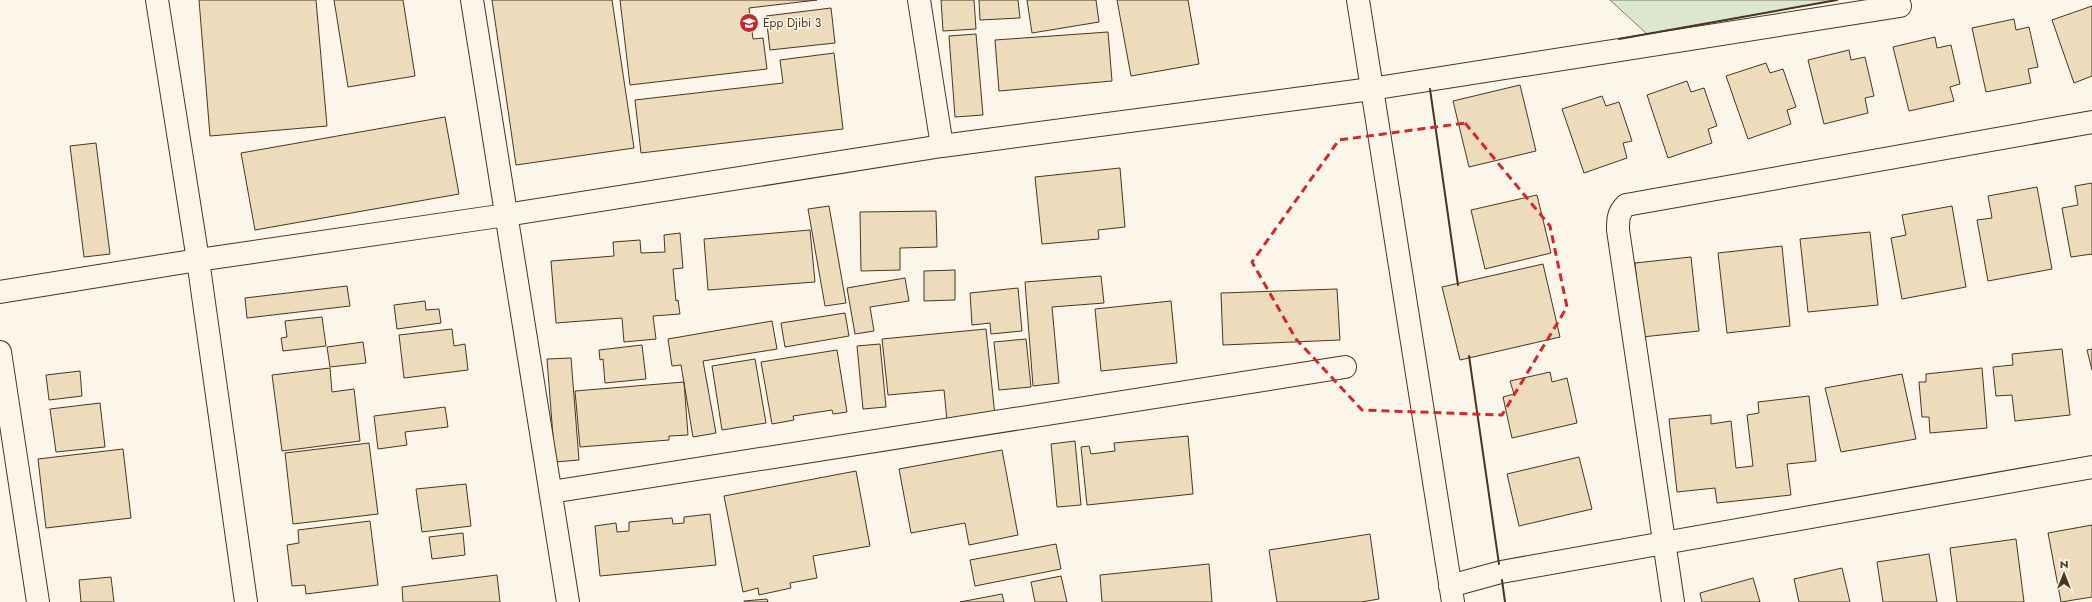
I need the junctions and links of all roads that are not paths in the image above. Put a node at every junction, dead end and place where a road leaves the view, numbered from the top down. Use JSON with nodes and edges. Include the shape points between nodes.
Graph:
{"nodes":[{"id":1,"x":157,"y":0,"type":"edge"},
{"id":2,"x":472,"y":0,"type":"edge"},
{"id":3,"x":919,"y":0,"type":"edge"},
{"id":4,"x":1358,"y":0,"type":"edge"},
{"id":5,"x":1900,"y":6,"type":"dead end"},
{"id":6,"x":1372,"y":89,"type":"junction"},
{"id":7,"x":2092,"y":122,"type":"edge"},
{"id":8,"x":942,"y":146,"type":"junction"},
{"id":9,"x":506,"y":215,"type":"junction"},
{"id":10,"x":198,"y":260,"type":"junction"},
{"id":11,"x":0,"y":292,"type":"edge"},
{"id":12,"x":0,"y":352,"type":"edge"},
{"id":13,"x":1345,"y":367,"type":"dead end"},
{"id":14,"x":2092,"y":467,"type":"edge"},
{"id":15,"x":551,"y":492,"type":"junction"},
{"id":16,"x":1663,"y":543,"type":"junction"},
{"id":17,"x":1452,"y":594,"type":"edge"},
{"id":18,"x":38,"y":602,"type":"edge"},
{"id":19,"x":246,"y":602,"type":"edge"},
{"id":20,"x":568,"y":602,"type":"edge"},
{"id":21,"x":1673,"y":602,"type":"edge"}],
"edges":[{"from":1,"to":10,"type":"street"},
{"from":2,"to":9,"type":"street"},
{"from":3,"to":8,"type":"street"},
{"from":4,"to":6,"type":"street"},
{"from":5,"to":6,"type":"street"},
{"from":6,"to":8,"type":"street"},
{"from":6,"to":17,"type":"street"},
{"from":7,"to":16,"type":"street","via":[[1626,205],[1620,210],[1618,230]]},
{"from":8,"to":9,"type":"street"},
{"from":9,"to":10,"type":"street"},
{"from":9,"to":15,"type":"street"},
{"from":10,"to":11,"type":"street"},
{"from":10,"to":19,"type":"street"},
{"from":12,"to":18,"type":"street"},
{"from":13,"to":15,"type":"street"},
{"from":14,"to":16,"type":"street"},
{"from":15,"to":20,"type":"street"},
{"from":16,"to":17,"type":"street","via":[[1500,572]]},
{"from":16,"to":21,"type":"street"}]}
